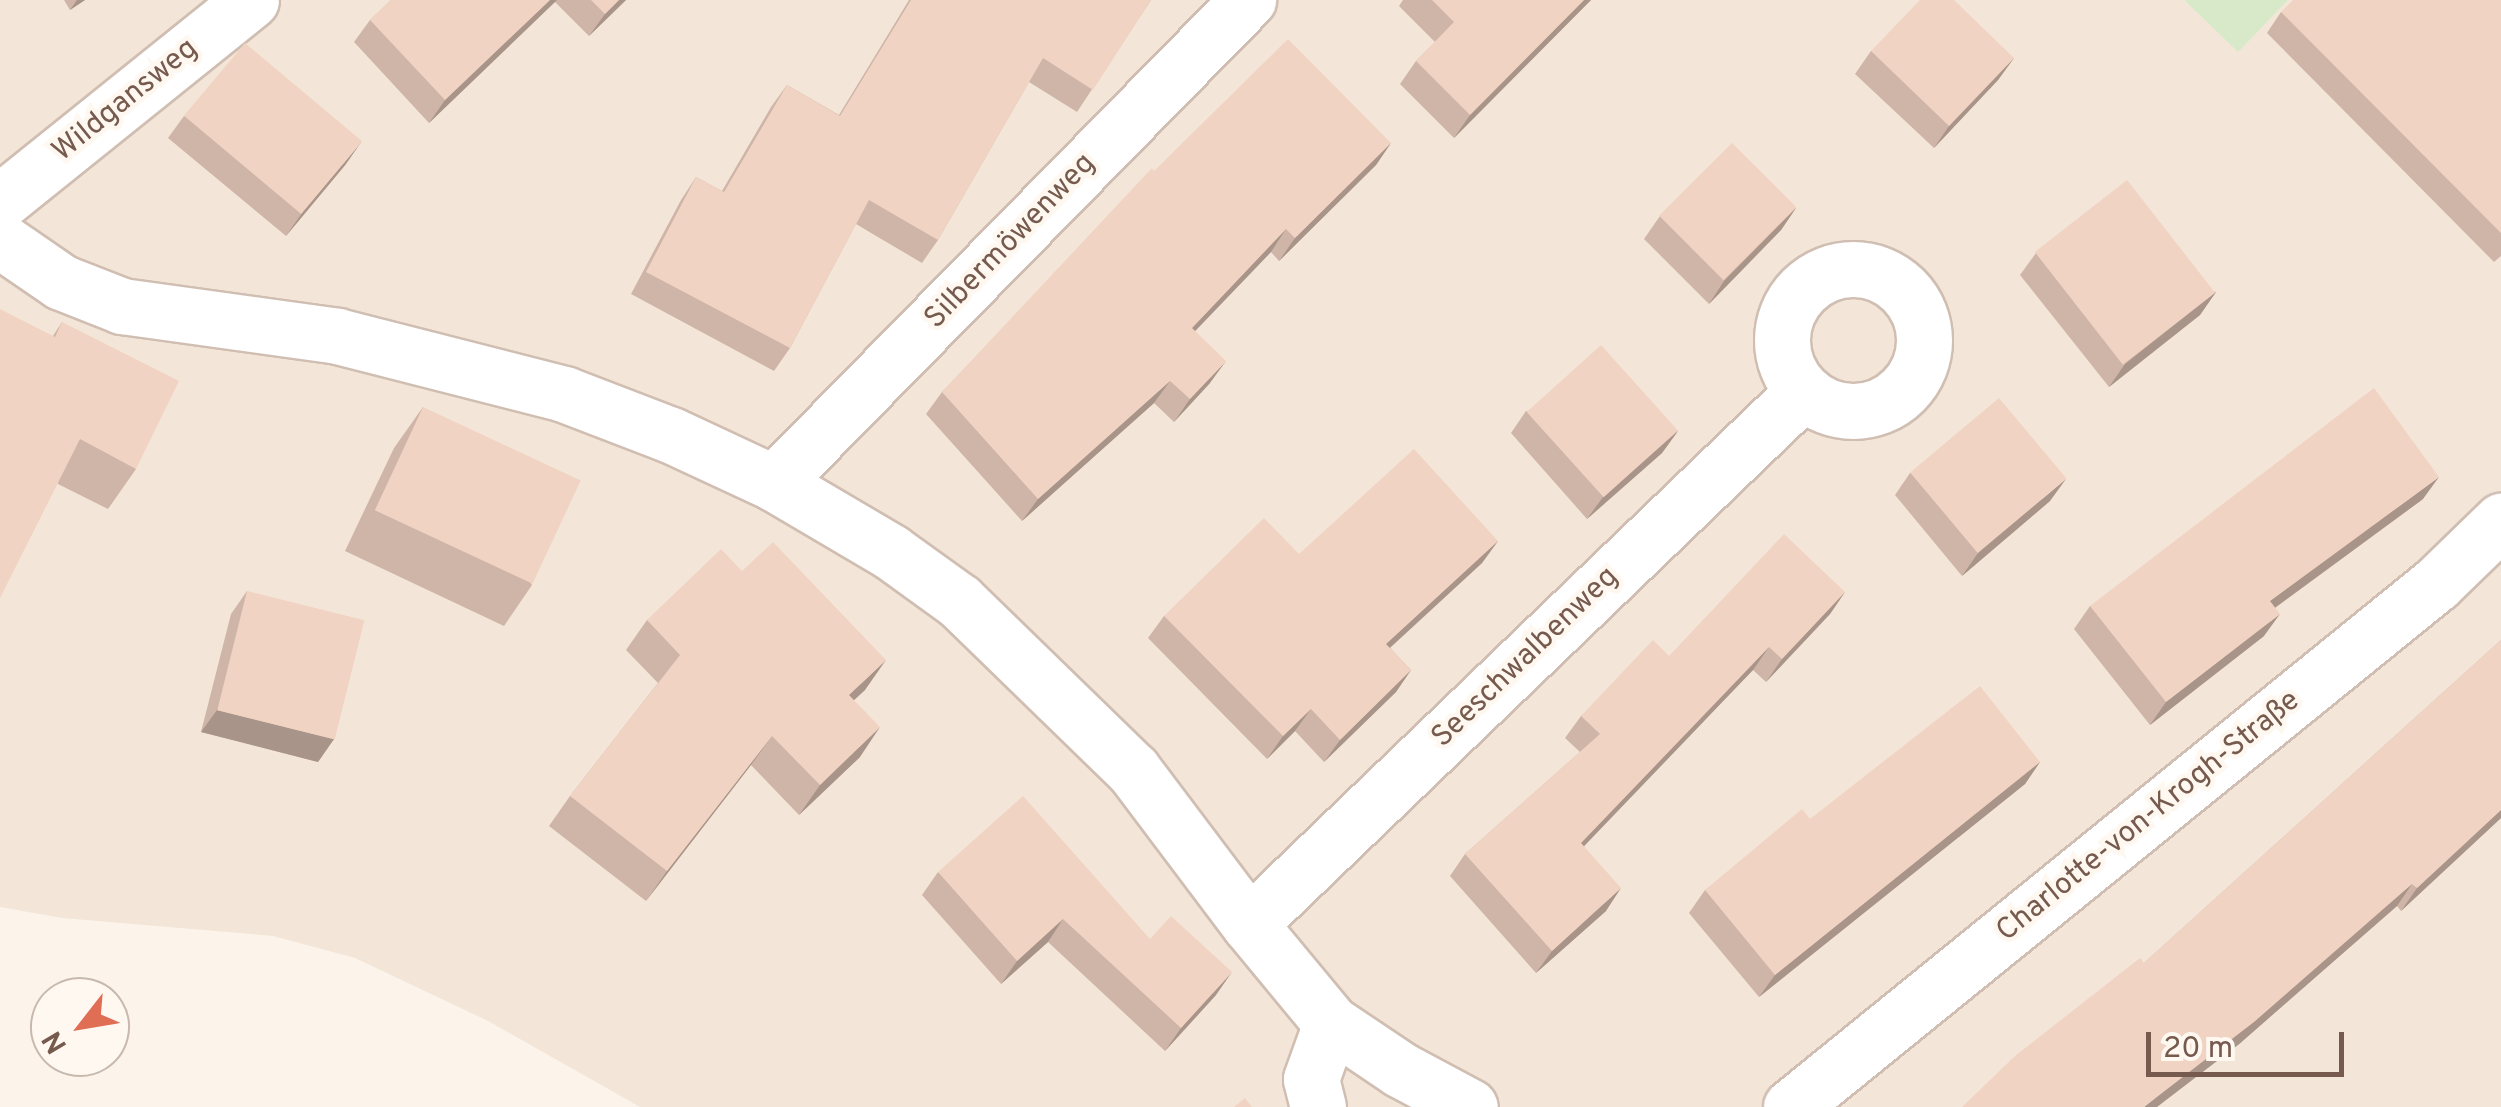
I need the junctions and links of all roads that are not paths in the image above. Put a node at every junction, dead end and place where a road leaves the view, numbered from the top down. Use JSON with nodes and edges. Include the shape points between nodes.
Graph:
{"nodes":[{"id":1,"x":251,"y":0,"type":"edge"},
{"id":2,"x":1248,"y":0,"type":"edge"},
{"id":3,"x":0,"y":202,"type":"edge"},
{"id":4,"x":0,"y":240,"type":"edge"},
{"id":5,"x":1803,"y":392,"type":"dead end"},
{"id":6,"x":774,"y":484,"type":"junction"},
{"id":7,"x":2501,"y":521,"type":"edge"},
{"id":8,"x":1248,"y":924,"type":"junction"},
{"id":9,"x":1332,"y":1023,"type":"junction"},
{"id":10,"x":1318,"y":1107,"type":"edge"},
{"id":11,"x":1470,"y":1107,"type":"edge"},
{"id":12,"x":1791,"y":1107,"type":"edge"}],
"edges":[{"from":1,"to":3,"type":"street","name":"Wildgansweg"},
{"from":2,"to":6,"type":"street","name":"Silbermöwenweg"},
{"from":4,"to":6,"type":"street","via":[[61,282],[122,306],[337,336],[458,363],[564,394]]},
{"from":5,"to":8,"type":"street","name":"Seeschwalbenweg"},
{"from":6,"to":8,"type":"street","via":[[891,552],[1022,658],[1133,770]]},
{"from":7,"to":12,"type":"street","name":"Charlotte-von-Krogh-Straße","via":[[2436,584]]},
{"from":8,"to":9,"type":"street"},
{"from":9,"to":10,"type":"street","via":[[1310,1078]]},
{"from":9,"to":11,"type":"street"}]}
